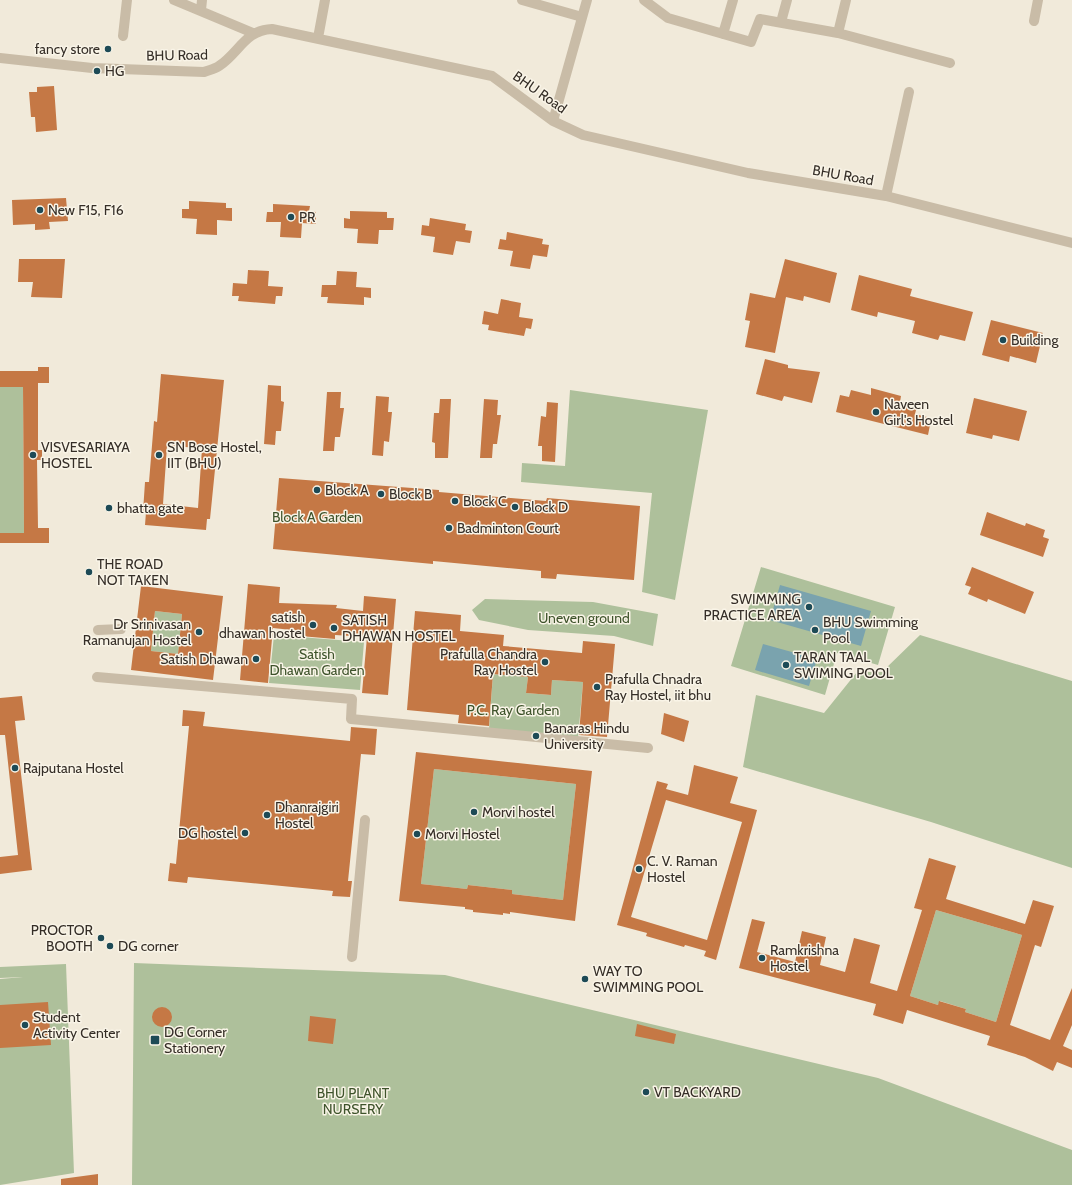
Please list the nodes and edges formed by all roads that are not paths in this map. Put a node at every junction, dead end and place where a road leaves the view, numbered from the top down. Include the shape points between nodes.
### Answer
1 (127, 0) edge
2 (174, 0) edge
3 (325, 0) edge
4 (522, 0) edge
5 (587, 0) edge
6 (644, 0) edge
7 (732, 0) edge
8 (788, 0) edge
9 (846, 0) edge
10 (1038, 0) edge
11 (202, 5) edge
12 (582, 17) junction
13 (1034, 21) dead end
14 (781, 22) junction
15 (838, 33) junction
16 (252, 34) junction
17 (723, 34) junction
18 (123, 36) dead end
19 (318, 38) junction
20 (0, 58) edge
21 (950, 62) dead end
22 (909, 92) dead end
23 (553, 121) junction
24 (886, 196) junction
25 (1072, 243) edge
26 (121, 629) dead end
27 (98, 630) dead end
28 (97, 677) dead end
29 (648, 748) dead end
30 (365, 820) dead end
31 (352, 957) dead end

1 - 18 street
2 - 11 street
3 - 19 street
4 - 12 street
5 - 12 street
6 - 17 street via 668,18
7 - 17 street
8 - 14 street
9 - 15 street
10 - 13 street
11 - 16 street
12 - 23 street
14 - 15 street
14 - 17 street via 760,19 751,42
15 - 21 street
16 - 19 street, BHU Road via 262,29 272,29
16 - 20 street, BHU Road via 218,68 204,72 92,68
19 - 23 street, BHU Road via 492,76
22 - 24 street
23 - 24 street, BHU Road via 583,135 748,173
24 - 25 street, BHU Road
26 - 27 street
28 - 29 street via 352,698 351,719
30 - 31 street

